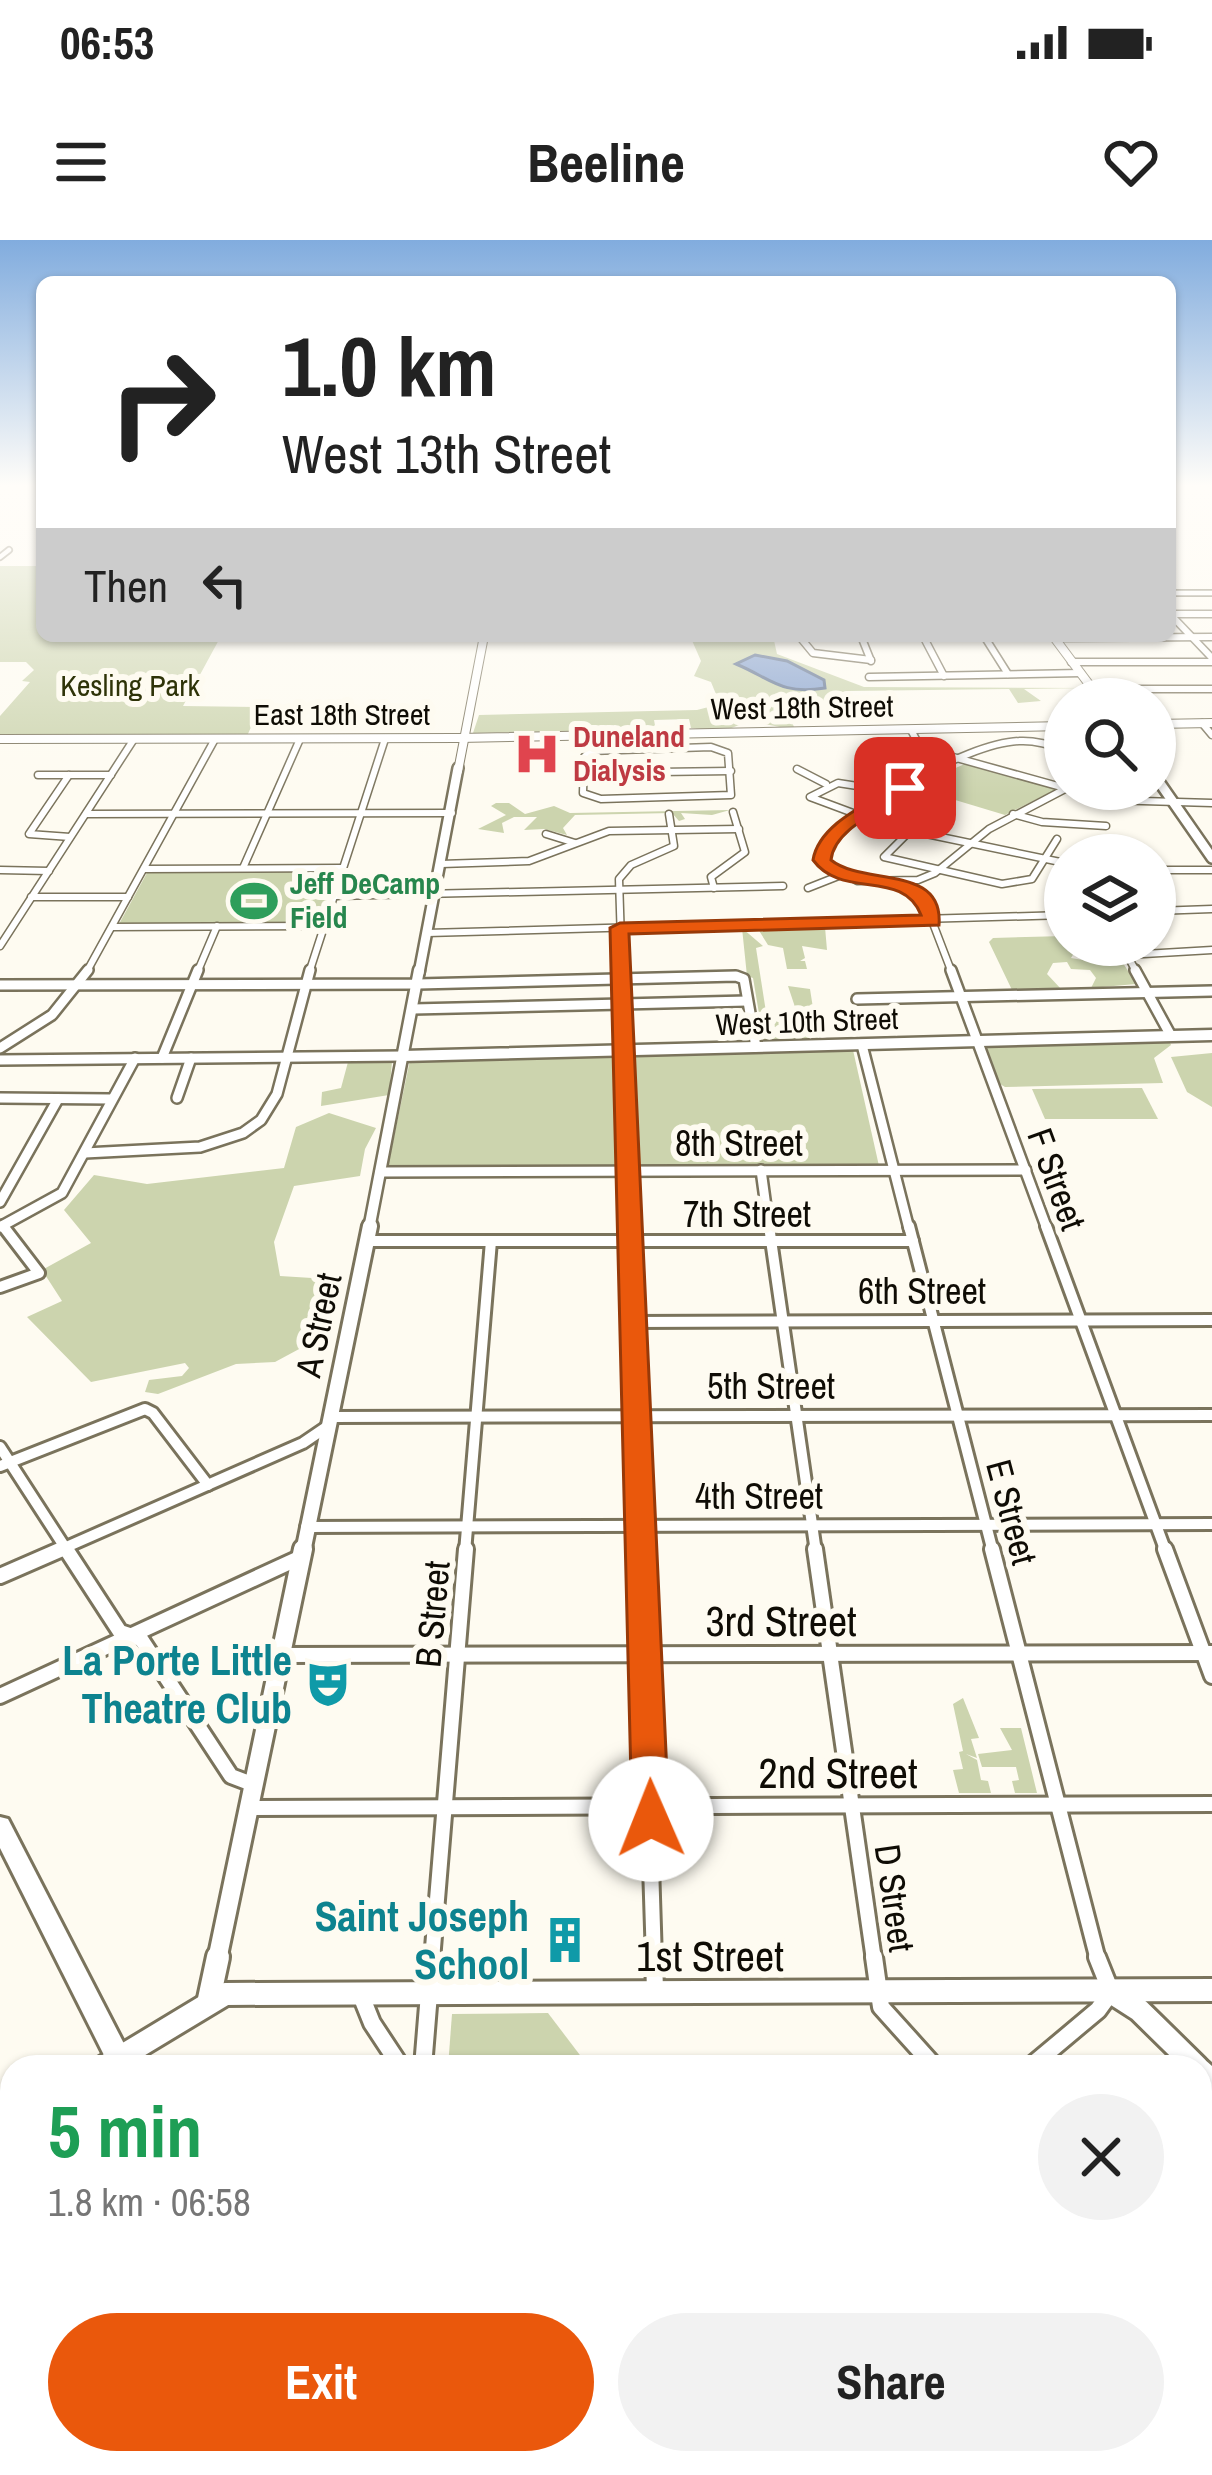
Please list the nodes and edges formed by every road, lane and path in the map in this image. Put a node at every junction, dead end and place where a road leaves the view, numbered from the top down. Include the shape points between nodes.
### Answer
1 (1176, 593) edge
2 (1212, 593) edge
3 (1176, 614) edge
4 (1212, 614) edge
5 (1176, 621) edge
6 (1176, 638) edge
7 (1192, 638) junction
8 (1212, 638) edge
9 (483, 642) edge
10 (804, 642) edge
11 (864, 642) edge
12 (925, 642) edge
13 (988, 642) edge
14 (1057, 642) edge
15 (871, 660) junction
16 (1212, 660) edge
17 (1071, 662) junction
18 (1082, 673) junction
19 (1008, 674) junction
20 (944, 676) junction
21 (1085, 678) edge
22 (1176, 689) edge
23 (1212, 689) edge
24 (1207, 723) edge
25 (1176, 724) edge
26 (1044, 727) edge
27 (911, 730) junction
28 (638, 735) junction
29 (1212, 735) edge
30 (467, 738) junction
31 (134, 739) junction
32 (214, 739) junction
33 (300, 739) junction
34 (385, 739) junction
35 (0, 740) edge
36 (1044, 746) edge
37 (639, 748) junction
38 (926, 748) junction
39 (892, 753) dead end
40 (965, 761) junction
41 (863, 768) dead end
42 (796, 770) dead end
43 (731, 771) junction
44 (584, 773) junction
45 (38, 776) dead end
46 (69, 776) junction
47 (111, 776) junction
48 (857, 783) junction
49 (1044, 783) edge
50 (827, 785) junction
51 (896, 792) junction
52 (1044, 799) edge
53 (1176, 803) edge
54 (1212, 803) edge
55 (1176, 806) edge
56 (733, 812) dead end
57 (267, 813) junction
58 (360, 813) junction
59 (452, 813) junction
60 (86, 814) junction
61 (175, 814) junction
62 (669, 814) dead end
63 (1013, 814) junction
64 (857, 817) junction
65 (1106, 826) dead end
66 (739, 829) junction
67 (674, 830) junction
68 (911, 830) junction
69 (546, 834) dead end
70 (70, 838) junction
71 (575, 843) junction
72 (968, 843) junction
73 (1212, 858) edge
74 (1044, 860) edge
75 (1044, 861) edge
76 (441, 864) junction
77 (243, 868) junction
78 (342, 868) junction
79 (0, 869) edge
80 (144, 869) junction
81 (1176, 869) edge
82 (1212, 869) edge
83 (49, 871) junction
84 (941, 871) junction
85 (841, 875) junction
86 (905, 883) junction
87 (783, 886) dead end
88 (714, 888) junction
89 (808, 888) dead end
90 (620, 890) junction
91 (435, 895) junction
92 (335, 896) junction
93 (31, 897) junction
94 (128, 897) junction
95 (1212, 909) edge
96 (1176, 910) edge
97 (1044, 916) edge
98 (933, 921) junction
99 (217, 926) junction
100 (324, 926) junction
101 (112, 927) junction
102 (620, 928) junction
103 (427, 933) junction
104 (0, 946) edge
105 (1212, 950) edge
106 (621, 979) junction
107 (306, 984) junction
108 (418, 984) junction
109 (80, 985) junction
110 (193, 985) junction
111 (0, 986) edge
112 (1212, 991) edge
113 (1146, 993) junction
114 (962, 997) junction
115 (856, 999) dead end
116 (747, 1001) junction
117 (622, 1003) junction
118 (413, 1009) junction
119 (1212, 1035) edge
120 (1171, 1036) junction
121 (977, 1041) junction
122 (862, 1045) junction
123 (756, 1047) junction
124 (0, 1048) edge
125 (625, 1051) junction
126 (403, 1056) junction
127 (285, 1057) junction
128 (135, 1058) junction
129 (162, 1058) junction
130 (191, 1058) junction
131 (0, 1060) edge
132 (0, 1098) edge
133 (58, 1099) junction
134 (111, 1099) junction
135 (177, 1099) dead end
136 (85, 1153) junction
137 (631, 1170) junction
138 (761, 1170) junction
139 (896, 1170) junction
140 (1026, 1170) junction
141 (380, 1172) junction
142 (0, 1202) edge
143 (2, 1227) edge
144 (491, 1240) junction
145 (913, 1240) junction
146 (366, 1241) junction
147 (772, 1241) junction
148 (634, 1242) junction
149 (0, 1287) edge
150 (1081, 1321) junction
151 (1212, 1321) edge
152 (632, 1322) junction
153 (783, 1322) junction
154 (932, 1322) junction
155 (956, 1415) junction
156 (1212, 1415) edge
157 (796, 1416) junction
158 (1117, 1416) junction
159 (479, 1417) junction
160 (639, 1417) junction
161 (329, 1421) junction
162 (0, 1447) edge
163 (5, 1464) edge
164 (208, 1485) junction
165 (1212, 1524) edge
166 (1157, 1525) junction
167 (641, 1526) junction
168 (812, 1526) junction
169 (985, 1526) junction
170 (306, 1527) junction
171 (470, 1527) junction
172 (64, 1548) junction
173 (299, 1558) junction
174 (0, 1576) edge
175 (131, 1635) junction
176 (1018, 1653) junction
177 (1208, 1653) edge
178 (830, 1654) junction
179 (279, 1655) junction
180 (458, 1655) junction
181 (646, 1655) junction
182 (1212, 1676) edge
183 (0, 1696) edge
184 (252, 1784) junction
185 (1056, 1804) junction
186 (1212, 1804) edge
187 (650, 1806) junction
188 (852, 1806) junction
189 (445, 1807) junction
190 (248, 1808) junction
191 (0, 1826) edge
192 (1212, 1990) edge
193 (655, 1992) junction
194 (1111, 1992) junction
195 (360, 1993) junction
196 (432, 1993) junction
197 (878, 1993) junction
198 (208, 1999) junction
199 (111, 2055) edge
200 (128, 2055) edge
201 (393, 2055) edge
202 (424, 2055) edge
203 (923, 2055) edge
204 (1044, 2055) edge
205 (1186, 2055) edge

1 - 2 street
3 - 4 street
5 - 7 street
6 - 7 street
7 - 8 street
7 - 16 street
9 - 30 street, A Street
10 - 15 street via 813,653
11 - 15 street
12 - 20 street
13 - 19 street
14 - 17 street
15 - 20 street via 871,676
16 - 17 street
17 - 18 street
18 - 19 street
18 - 21 street
19 - 20 street
22 - 23 street
24 - 25 street
24 - 29 street
26 - 27 street, West 18th Street
27 - 28 street, West 18th Street
27 - 38 street
28 - 30 street, West 18th Street
28 - 37 street
30 - 34 street, East 18th Street
30 - 59 street, A Street
31 - 32 street, East 18th Street
31 - 35 street, East 18th Street
31 - 47 street
32 - 33 street, East 18th Street
32 - 61 street
33 - 34 street, East 18th Street
33 - 57 street
34 - 58 street
36 - 40 street via 1016,741
37 - 43 street via 718,748 728,753
37 - 44 street via 590,751
38 - 39 street
38 - 40 street
40 - 49 street
40 - 51 street
41 - 48 street
42 - 50 street
43 - 44 street
43 - 44 street via 728,796 601,800 583,793
45 - 46 street
46 - 47 street
46 - 70 street via 29,834
47 - 60 street
48 - 50 street
48 - 51 street
50 - 64 street via 811,800
51 - 64 street
52 - 63 street
53 - 54 street
55 - 73 street
56 - 66 street
57 - 58 street
57 - 61 street
57 - 77 street
58 - 59 street
58 - 78 street
59 - 76 street, A Street
60 - 61 street
60 - 70 street
61 - 80 street
62 - 67 street
63 - 65 street
63 - 72 street
64 - 68 street
64 - 85 street via 821,853
66 - 67 street
66 - 88 street via 745,851 711,877
67 - 71 street via 609,831
67 - 90 street via 670,850 623,870
68 - 72 street
68 - 84 street via 884,857
69 - 71 street
70 - 83 street
71 - 76 street via 529,861
72 - 74 street
72 - 84 street
75 - 84 street via 1019,884
76 - 91 street, A Street
77 - 78 street
77 - 80 street
78 - 92 street
79 - 83 street
80 - 94 street
81 - 82 street
83 - 93 street
84 - 86 street
85 - 86 street
85 - 89 street
86 - 98 street, F Street
87 - 88 street
88 - 90 street
90 - 91 street
90 - 102 street
91 - 92 street
91 - 103 street, A Street
92 - 100 street
93 - 94 street
93 - 104 street
94 - 101 street
95 - 96 street
97 - 98 street
98 - 102 street
98 - 114 street, F Street
99 - 100 street
99 - 101 street
99 - 110 street
100 - 107 street
101 - 109 street
102 - 103 street
102 - 106 street
103 - 108 street, A Street
105 - 113 street via 1128,954
106 - 108 street
106 - 116 street via 736,976 744,979
106 - 117 street
107 - 108 street
107 - 110 street
107 - 127 street
108 - 118 street, A Street
109 - 110 street
109 - 111 street
109 - 124 street via 52,1016
110 - 129 street
112 - 113 street
113 - 114 street
113 - 120 street
114 - 115 street
114 - 121 street, F Street
116 - 117 street
116 - 123 street
117 - 118 street
117 - 125 street
118 - 126 street, A Street
119 - 120 street, West 10th Street
120 - 121 street, West 10th Street
121 - 122 street, West 10th Street
121 - 140 street, F Street
122 - 123 street, West 10th Street
122 - 139 street, E Street
123 - 125 street, West 10th Street
125 - 126 street, West 10th Street
125 - 137 street
126 - 127 street
126 - 141 street, A Street
127 - 130 street
127 - 136 street via 277,1096 261,1120 224,1142
128 - 129 street
128 - 131 street
128 - 134 street
129 - 130 street
130 - 135 street
132 - 133 street
133 - 134 street
133 - 142 street
134 - 136 street
136 - 143 street via 62,1193
137 - 138 street, 8th Street
137 - 141 street, 8th Street
137 - 148 street
138 - 139 street, 8th Street
138 - 147 street, D Street
139 - 140 street, 8th Street
139 - 145 street, E Street
140 - 150 street, F Street
141 - 146 street, A Street
143 - 149 street via 39,1273
144 - 146 street, 7th Street
144 - 148 street, 7th Street
144 - 159 street, B Street
145 - 147 street, 7th Street
145 - 154 street, E Street
146 - 161 street, A Street
147 - 148 street, 7th Street
147 - 153 street, D Street
148 - 152 street
150 - 151 street, 6th Street
150 - 154 street, 6th Street
150 - 158 street, F Street
152 - 153 street, 6th Street
152 - 160 street
153 - 154 street, 6th Street
153 - 157 street, D Street
154 - 155 street, E Street
155 - 157 street, 5th Street
155 - 158 street, 5th Street
155 - 169 street, E Street
156 - 158 street, 5th Street
157 - 160 street, 5th Street
157 - 168 street, D Street
158 - 166 street, F Street
159 - 160 street, 5th Street
159 - 161 street, 5th Street
159 - 171 street, B Street
160 - 167 street
161 - 164 street via 303,1443
161 - 170 street, A Street
162 - 163 street
163 - 164 street via 145,1408
163 - 172 street
164 - 172 street
165 - 166 street, 4th Street
166 - 169 street, 4th Street
166 - 177 street, F Street
167 - 168 street, 4th Street
167 - 171 street, 4th Street
167 - 181 street
168 - 169 street, 4th Street
168 - 178 street, D Street
169 - 176 street, E Street
170 - 171 street, 4th Street
170 - 173 street, A Street
171 - 180 street, B Street
172 - 174 street
172 - 175 street via 120,1632
173 - 175 street
173 - 179 street, A Street
175 - 183 street
175 - 184 street via 232,1776
176 - 177 street, 3rd Street
176 - 178 street, 3rd Street
176 - 185 street, E Street
177 - 182 street, F Street
178 - 181 street, 3rd Street
178 - 188 street, D Street
179 - 180 street, 3rd Street
179 - 184 street, A Street
180 - 181 street, 3rd Street
180 - 189 street, B Street
181 - 187 street
184 - 190 street, A Street
185 - 186 street, 2nd Street
185 - 188 street, 2nd Street
185 - 194 street, E Street
187 - 188 street, 2nd Street
187 - 189 street, 2nd Street
187 - 193 street
188 - 197 street, D Street
189 - 190 street, 2nd Street
189 - 196 street, B Street
190 - 198 street, A Street
191 - 199 main road
192 - 194 street, 1st Street
193 - 196 street, 1st Street
193 - 197 street, 1st Street
194 - 197 street, 1st Street
194 - 204 street
194 - 205 street
195 - 196 street, 1st Street
195 - 198 street, 1st Street
195 - 201 street
196 - 202 street, B Street
197 - 203 street via 880,2007
198 - 200 street

